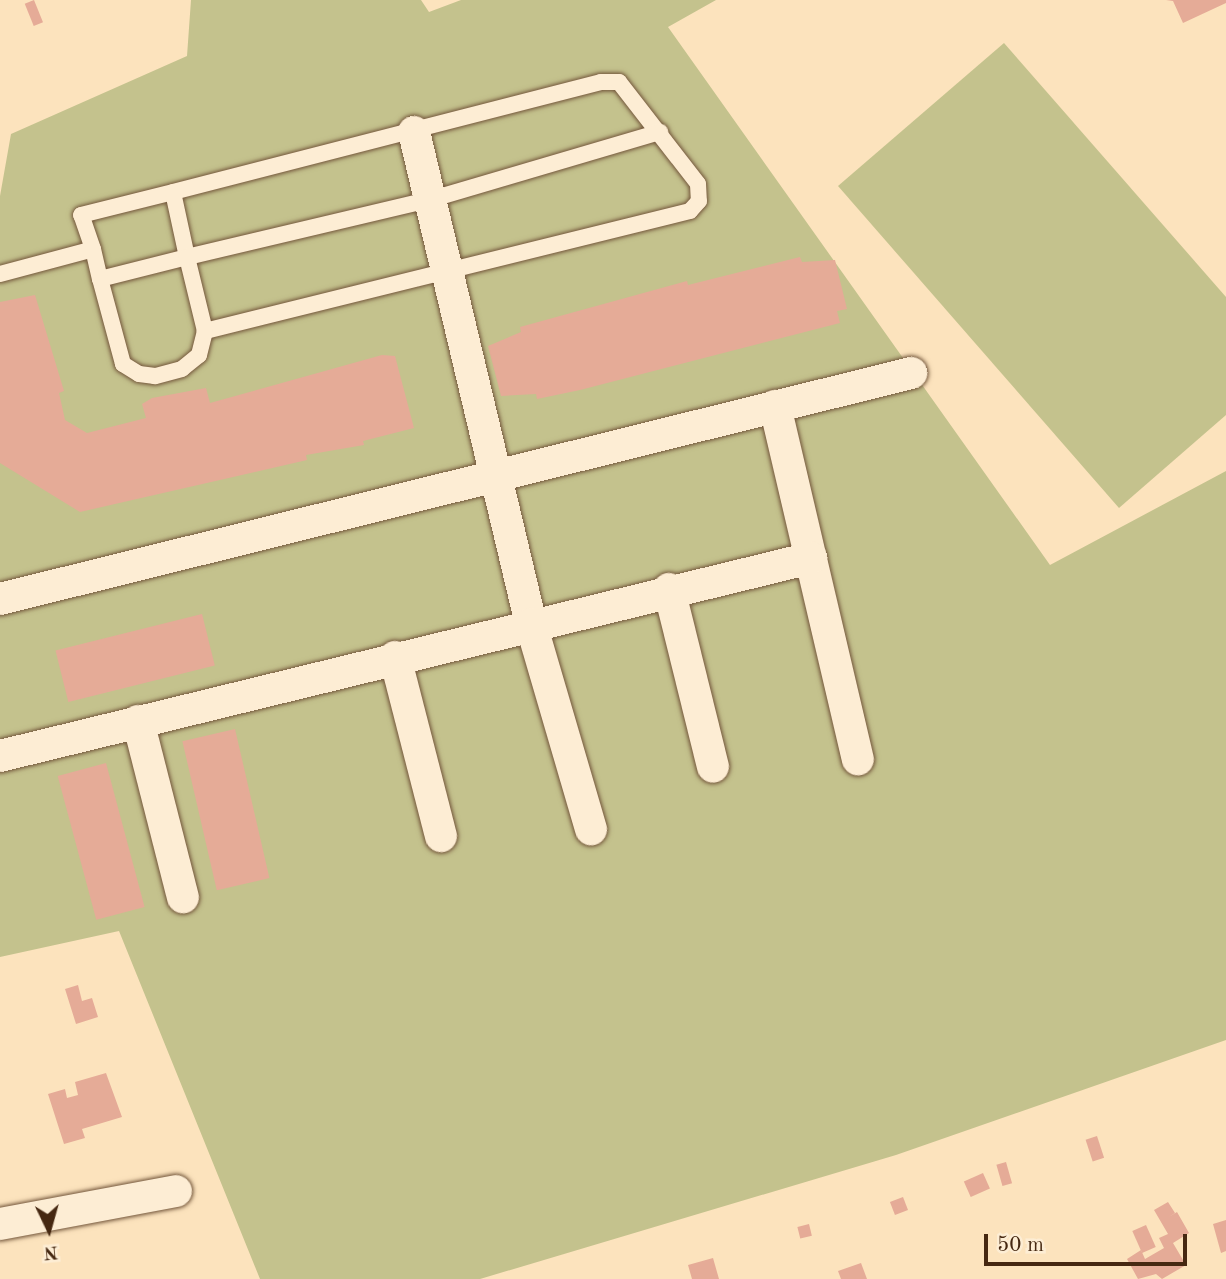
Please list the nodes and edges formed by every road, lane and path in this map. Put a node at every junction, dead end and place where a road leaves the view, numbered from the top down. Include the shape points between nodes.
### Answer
1 (414, 132) junction
2 (660, 132) junction
3 (173, 192) junction
4 (429, 200) junction
5 (93, 249) junction
6 (187, 257) junction
7 (446, 272) junction
8 (0, 274) edge
9 (100, 279) junction
10 (205, 331) junction
11 (911, 373) dead end
12 (775, 406) junction
13 (495, 474) junction
14 (811, 558) junction
15 (669, 589) junction
16 (0, 599) edge
17 (531, 624) junction
18 (395, 657) junction
19 (138, 721) junction
20 (0, 756) edge
21 (858, 759) dead end
22 (713, 767) dead end
23 (591, 829) dead end
24 (441, 836) dead end
25 (183, 897) dead end
26 (176, 1191) dead end
27 (0, 1224) edge

1 - 2 lane via 601,82 619,82
1 - 3 lane
1 - 4 street
2 - 4 lane
2 - 7 lane via 698,184 699,201 690,211
3 - 5 lane via 81,215
3 - 6 lane
4 - 6 lane
4 - 7 street
5 - 8 lane
5 - 9 lane
6 - 9 lane
6 - 10 lane
7 - 10 lane
7 - 13 street
9 - 10 lane via 123,363 139,374 182,369 199,355
11 - 12 street
12 - 13 street
12 - 14 street
13 - 16 street
13 - 17 street
14 - 15 street
14 - 21 street
15 - 17 street
15 - 22 street
17 - 18 street
17 - 23 street
18 - 19 street
18 - 24 street
19 - 20 street
19 - 25 street
26 - 27 street

